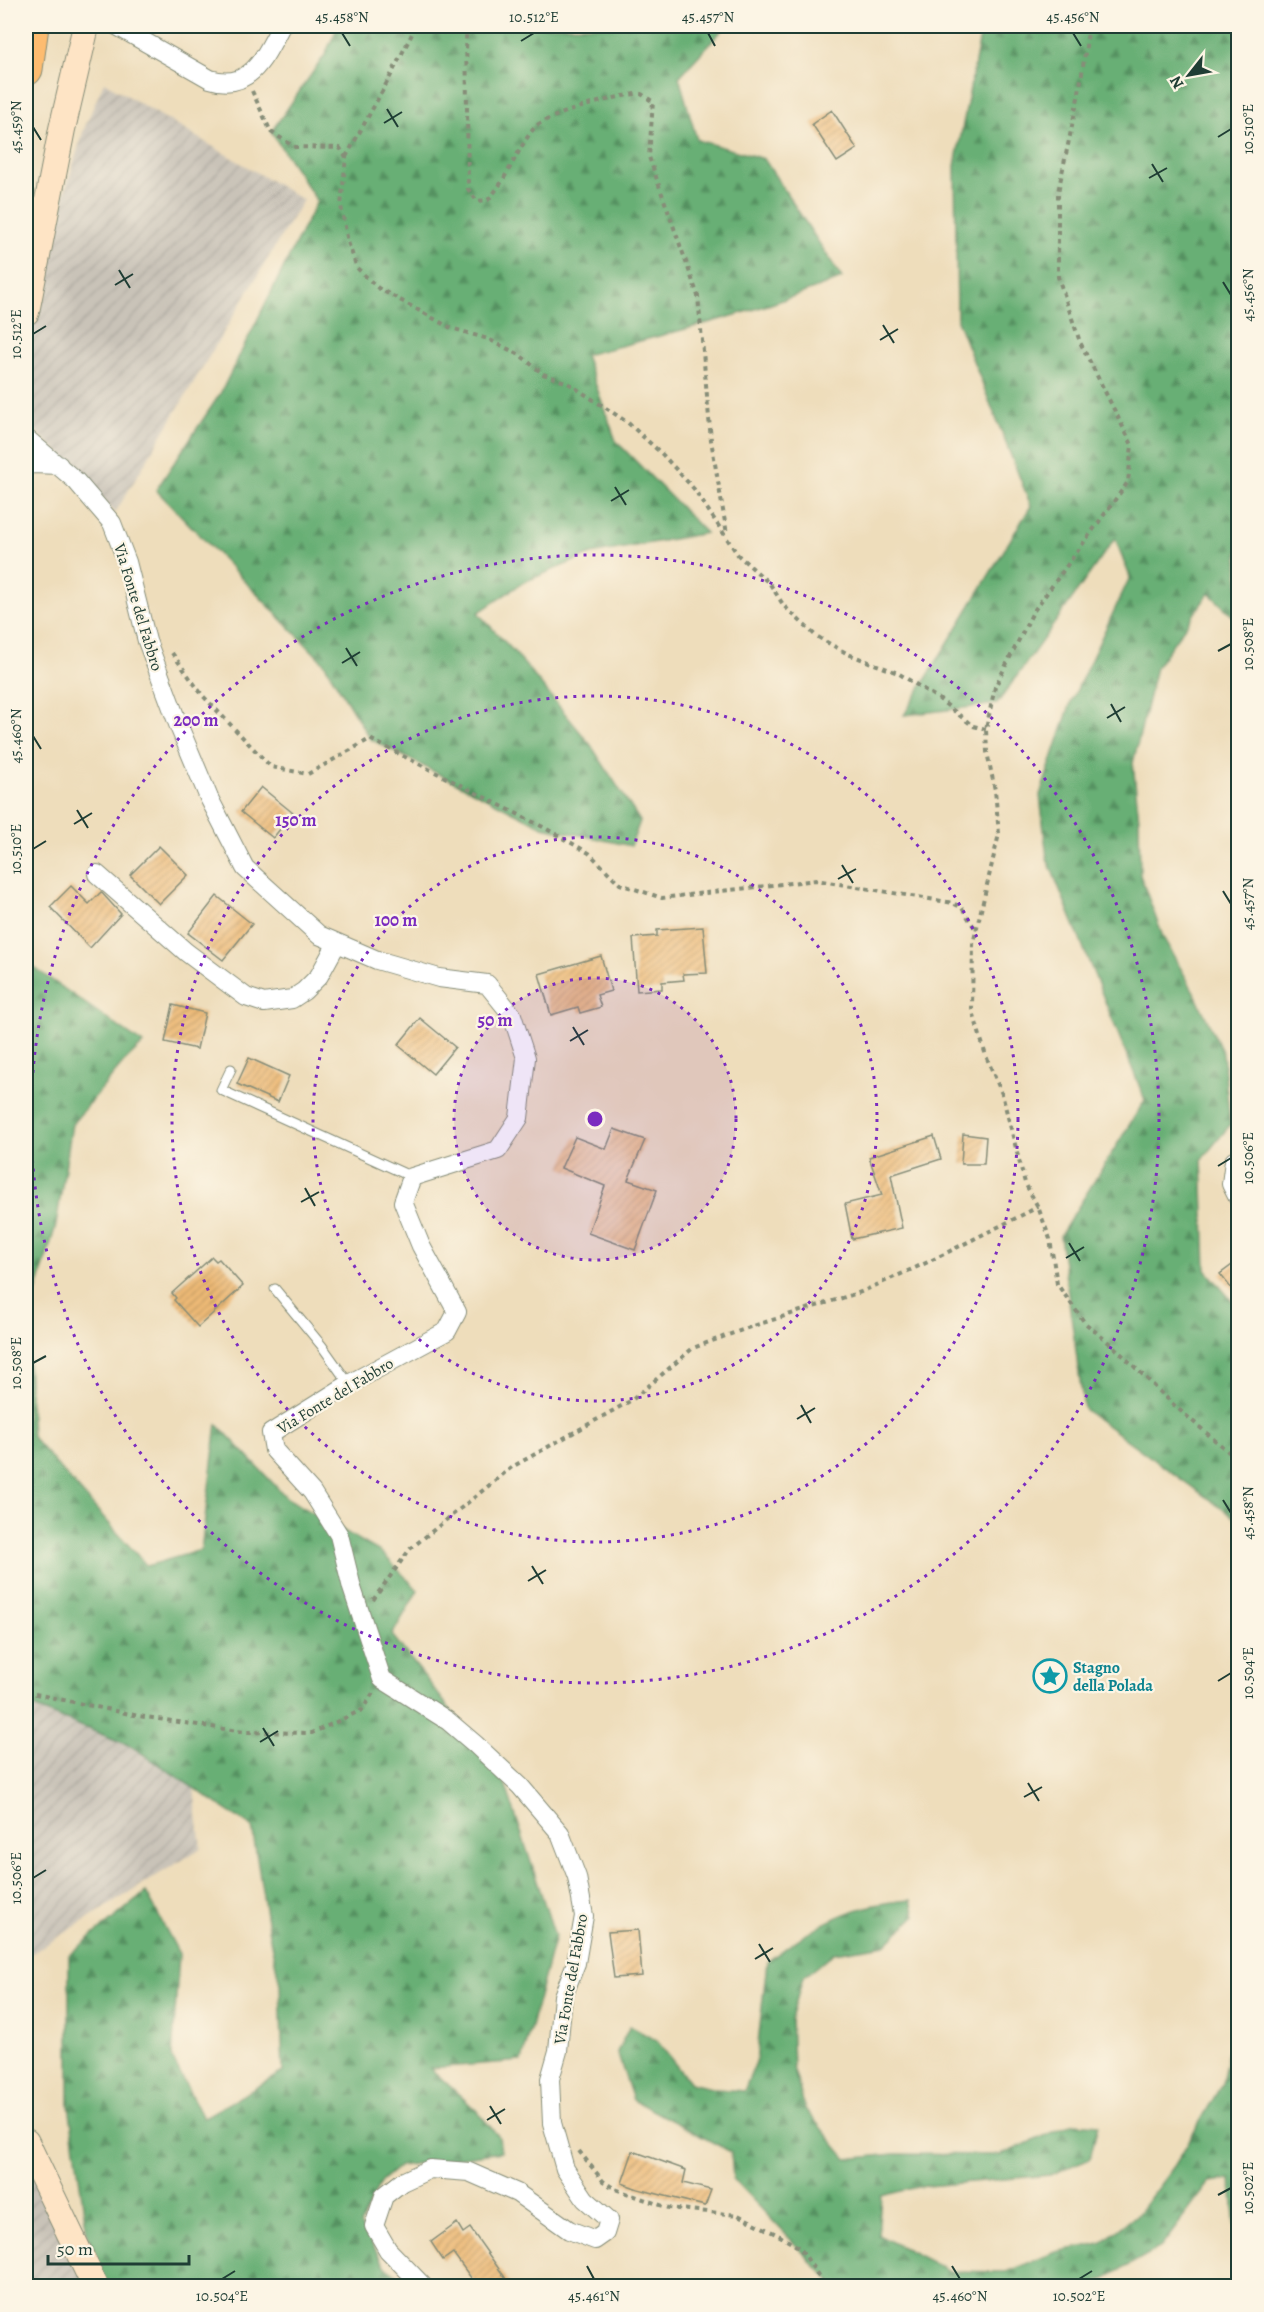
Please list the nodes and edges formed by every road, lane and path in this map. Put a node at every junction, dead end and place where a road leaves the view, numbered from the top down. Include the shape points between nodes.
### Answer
1 (32, 26) edge
2 (86, 26) edge
3 (117, 26) edge
4 (281, 26) edge
5 (416, 26) edge
6 (466, 26) edge
7 (1089, 26) edge
8 (26, 69) edge
9 (246, 76) junction
10 (346, 157) junction
11 (26, 312) edge
12 (26, 438) edge
13 (59, 465) junction
14 (26, 466) edge
15 (728, 537) junction
16 (170, 649) dead end
17 (986, 729) junction
18 (97, 874) dead end
19 (977, 930) junction
20 (337, 943) junction
21 (231, 1069) dead end
22 (1233, 1161) dead end
23 (412, 1177) junction
24 (1239, 1198) edge
25 (1038, 1207) junction
26 (275, 1289) dead end
27 (349, 1384) junction
28 (1239, 1460) edge
29 (362, 1616) junction
30 (382, 1680) junction
31 (26, 1692) edge
32 (576, 2141) dead end
33 (26, 2142) edge
34 (95, 2286) edge
35 (423, 2286) edge
36 (825, 2286) edge

1 - 8 highway
2 - 11 street
3 - 9 street via 210,79 223,83
4 - 9 street via 267,53
5 - 10 path
6 - 15 path via 468,189 477,201 488,200 498,190 537,124 564,111 640,94 653,101 649,157 698,296 711,440
7 - 17 path via 1058,192 1058,277 1080,342 1132,445 1128,482 1033,612 995,687
9 - 10 path via 271,132 295,147 340,148
10 - 15 path via 341,206 357,268 378,288 451,328 488,339 520,355 543,374 568,383 627,422 694,489
12 - 13 street, Via Fonte del Fabbro
13 - 14 street
13 - 20 street, Via Fonte del Fabbro via 112,523 127,562 147,641 209,798 245,868 319,935
15 - 17 path via 738,555 816,636 848,654 898,673 973,726
16 - 19 path via 203,696 271,767 308,774 369,739 553,832 589,853 620,884 662,898 816,880 953,903 962,908
17 - 19 path via 999,834
18 - 20 street via 186,952 246,997 264,1003 292,999 304,991 319,976
19 - 25 path via 973,944 972,1009 1002,1094 1025,1183
20 - 23 street, Via Fonte del Fabbro via 377,960 439,978 488,984 512,1015 526,1058 519,1118 498,1150
21 - 23 lane via 221,1090
22 - 24 street via 1231,1184
23 - 27 street, Via Fonte del Fabbro via 403,1202 421,1246 457,1312 447,1331
25 - 28 path via 1050,1239 1057,1284 1085,1323
25 - 29 path via 861,1292 693,1348 632,1400 512,1467 410,1550
26 - 27 lane
27 - 29 street, Via Fonte del Fabbro via 271,1433 273,1450 312,1492 339,1535
29 - 30 street, Via Fonte del Fabbro
30 - 31 path via 362,1710 312,1733 244,1732 139,1716
30 - 35 street, Via Fonte del Fabbro via 468,1738 520,1786 560,1833 577,1877 584,1916 576,1963 564,1996 558,2051 550,2079 552,2123 565,2169 585,2199 609,2220 605,2233 595,2240 569,2230 517,2193 469,2172 430,2169 384,2196 374,2226 388,2250
32 - 36 path via 579,2151 603,2181 615,2189 669,2208 738,2215 800,2248
33 - 34 street

